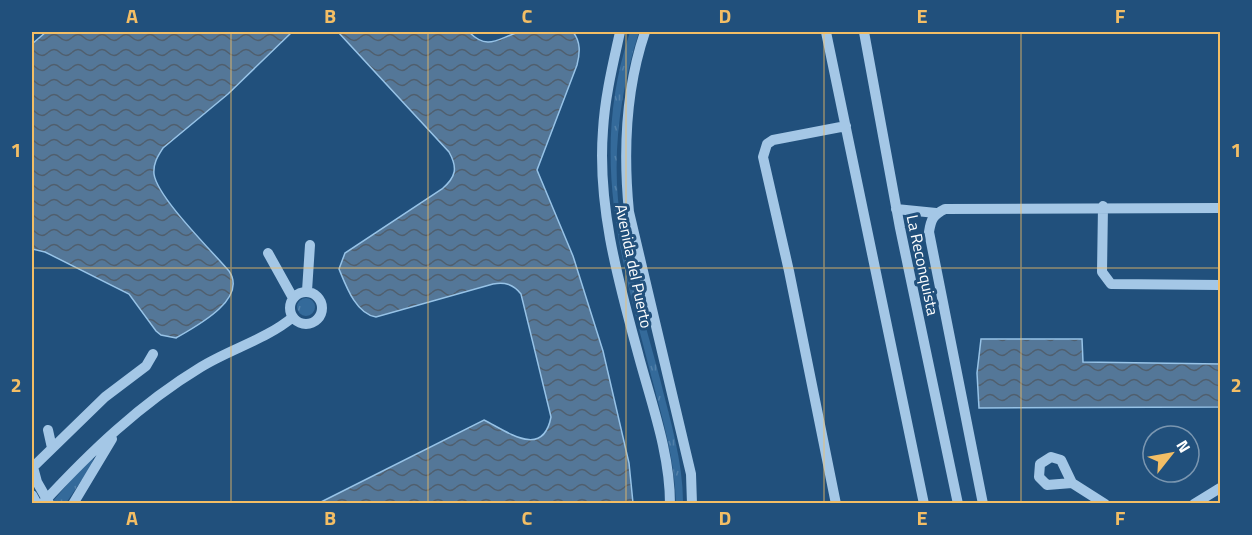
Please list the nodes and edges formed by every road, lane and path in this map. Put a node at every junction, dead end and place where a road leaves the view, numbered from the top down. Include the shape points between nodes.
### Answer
1 (621, 32) edge
2 (645, 32) edge
3 (826, 32) edge
4 (864, 32) edge
5 (846, 126) junction
6 (1103, 206) junction
7 (1221, 208) edge
8 (896, 209) junction
9 (936, 213) junction
10 (310, 245) dead end
11 (268, 253) dead end
12 (1221, 285) edge
13 (307, 291) junction
14 (293, 297) junction
15 (293, 317) junction
16 (153, 354) dead end
17 (123, 424) junction
18 (48, 430) dead end
19 (52, 448) junction
20 (32, 467) edge
21 (1072, 483) dead end
22 (1221, 488) edge
23 (32, 495) edge
24 (44, 502) edge
25 (73, 504) edge
26 (670, 504) edge
27 (692, 504) edge
28 (836, 504) edge
29 (924, 504) edge
30 (958, 504) edge
31 (983, 504) edge
32 (1106, 504) edge
33 (1194, 504) edge

1 - 26 street, Avenida del Puerto via 606,97 604,204 620,288 661,441
2 - 27 street, Avenida del Puerto via 628,104 627,194 635,245 690,474
3 - 5 street
4 - 8 street, La Reconquista
5 - 28 street via 773,140 767,144 763,157
5 - 29 street
6 - 7 street
6 - 9 street via 945,209
6 - 12 street via 1102,272 1111,284
8 - 9 street
8 - 30 street, La Reconquista
9 - 31 street via 929,232
10 - 13 street
11 - 14 street
13 - 14 street
13 - 15 street via 320,299 321,315 308,324
14 - 15 street
15 - 17 street via 202,366
16 - 19 street via 146,366 105,397
17 - 24 street
17 - 25 street
18 - 19 street
19 - 20 street
20 - 24 street
21 - 32 street
22 - 33 street
23 - 24 street

